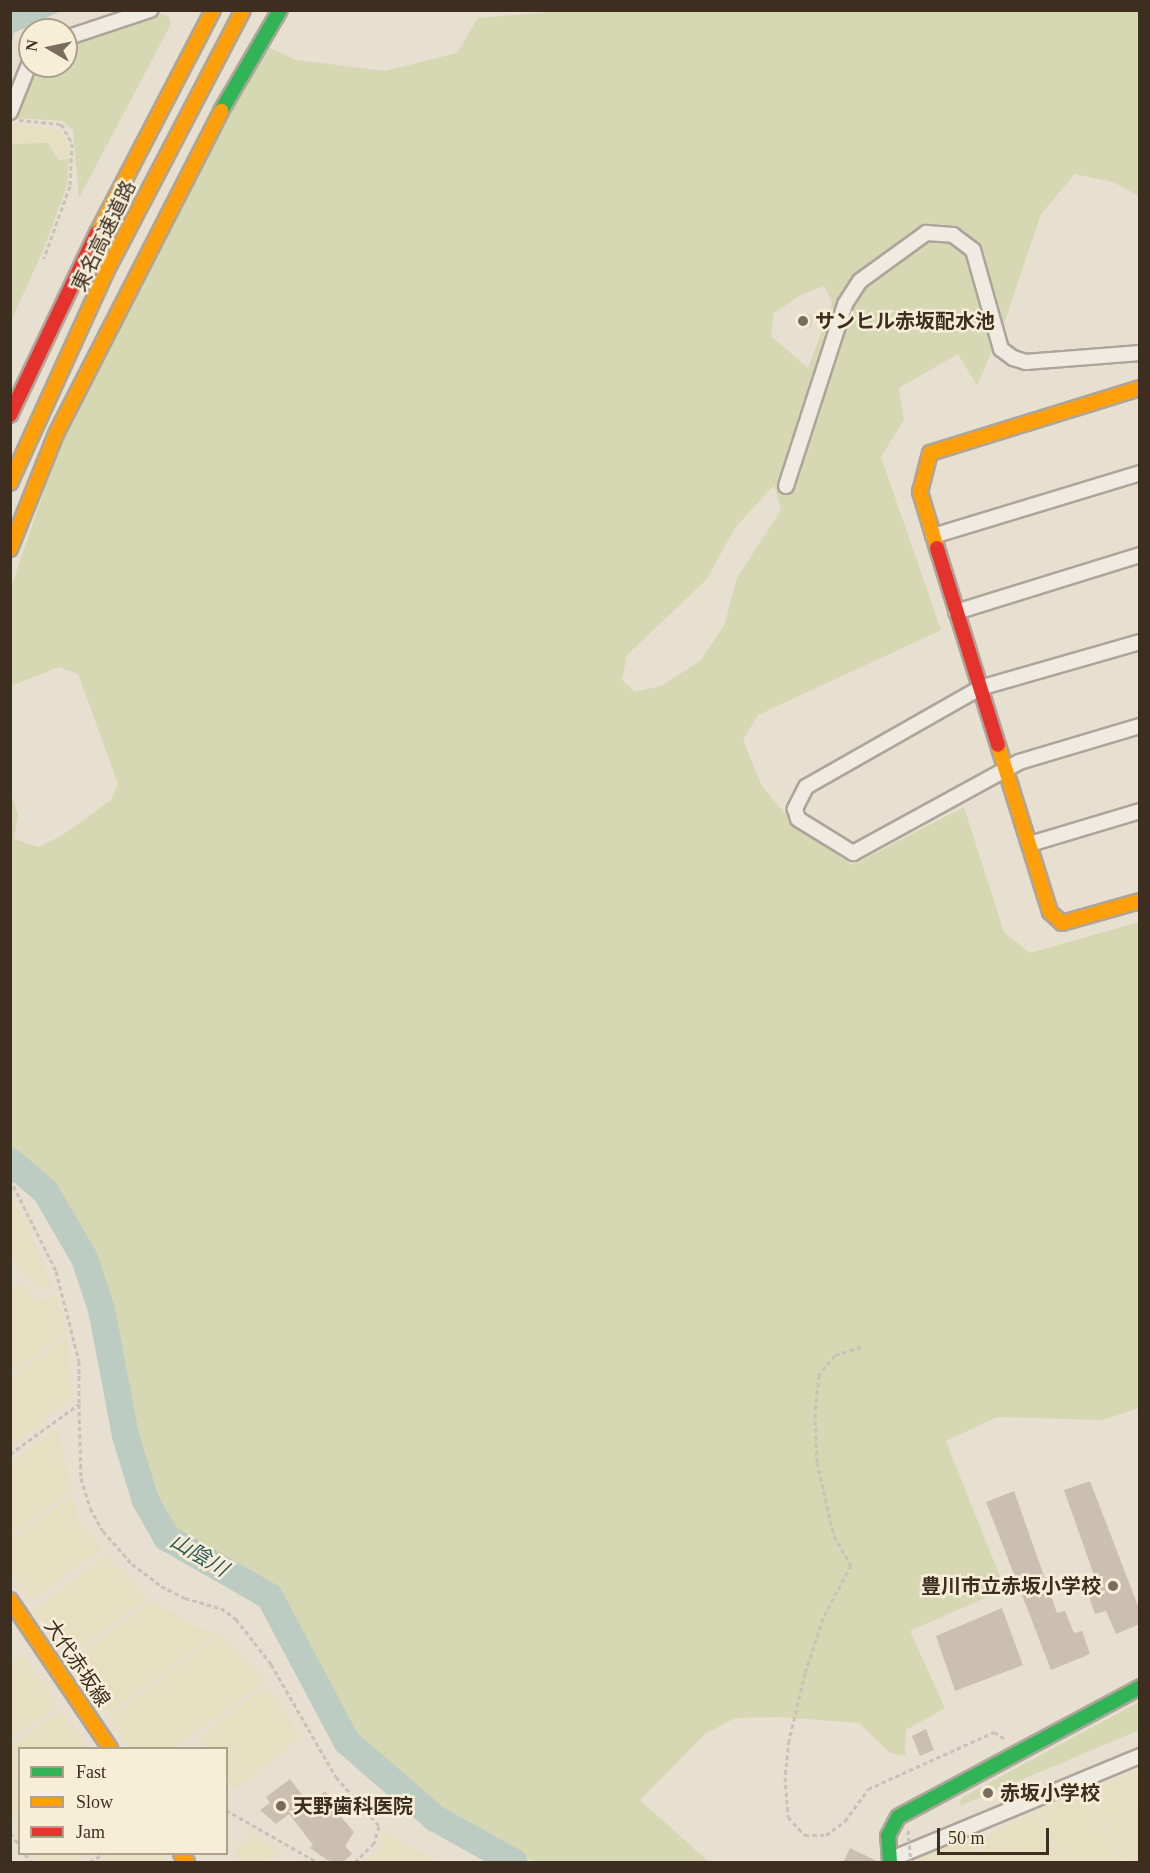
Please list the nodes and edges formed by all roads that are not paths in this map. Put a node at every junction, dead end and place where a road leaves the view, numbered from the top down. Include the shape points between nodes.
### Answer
1 (150, 10) edge
2 (213, 10) edge
3 (243, 10) edge
4 (280, 10) edge
5 (78, 34) edge
6 (24, 78) edge
7 (10, 112) edge
8 (1140, 353) edge
9 (1140, 388) edge
10 (10, 415) edge
11 (1140, 473) edge
12 (10, 483) edge
13 (786, 486) dead end
14 (933, 536) junction
15 (10, 549) edge
16 (1140, 555) edge
17 (956, 612) junction
18 (1140, 642) edge
19 (980, 688) junction
20 (1140, 726) edge
21 (1007, 770) junction
22 (1140, 811) edge
23 (1030, 844) junction
24 (1140, 901) edge
25 (10, 1600) edge
26 (1140, 1687) edge
27 (109, 1747) edge
28 (1140, 1756) edge
29 (892, 1863) edge

1 - 5 street
2 - 10 main road, 東名高速道路 via 82,262
3 - 12 main road, 東名高速道路 via 106,272
4 - 15 main road via 203,142 61,424
6 - 7 street
8 - 13 street via 1026,362 1013,358 1001,349 973,250 953,235 926,233 860,281 845,304
9 - 14 main road via 930,453 920,492
11 - 14 street
14 - 17 main road
16 - 17 street
17 - 19 main road
18 - 19 street
19 - 21 main road
19 - 21 street via 806,787 795,802 798,819 853,853
20 - 21 street via 1019,762
21 - 23 main road
22 - 23 street
23 - 24 main road via 1050,912 1062,923
25 - 27 main road, 大代赤坂線
26 - 29 main road via 898,1817 888,1836
28 - 29 street via 901,1855

